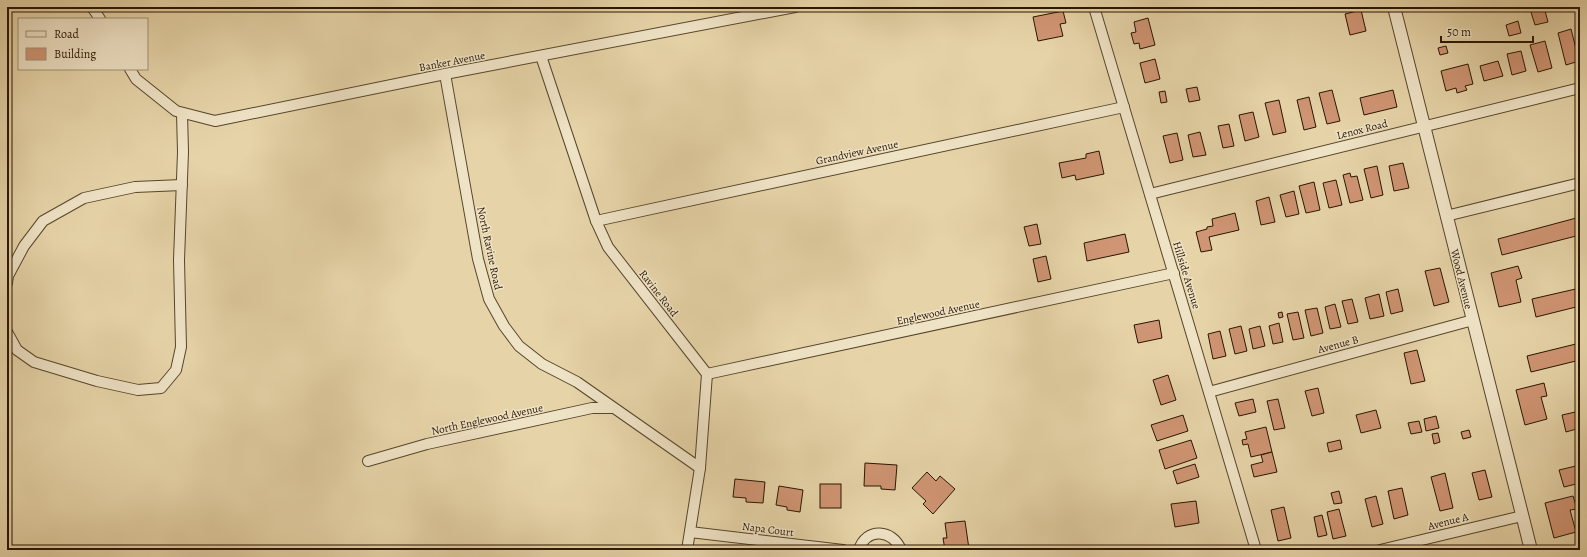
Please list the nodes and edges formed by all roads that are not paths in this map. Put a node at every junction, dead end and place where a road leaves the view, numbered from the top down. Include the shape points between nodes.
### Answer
1 (92, 7) edge
2 (795, 7) edge
3 (1094, 7) edge
4 (1394, 7) edge
5 (99, 18) edge
6 (541, 56) junction
7 (131, 70) edge
8 (445, 74) junction
9 (1580, 88) edge
10 (1124, 106) junction
11 (182, 112) junction
12 (1424, 126) junction
13 (1580, 183) edge
14 (182, 185) junction
15 (1150, 194) junction
16 (1446, 216) junction
17 (596, 221) junction
18 (1174, 273) junction
19 (7, 283) edge
20 (1473, 320) junction
21 (7, 332) edge
22 (707, 374) junction
23 (1209, 392) junction
24 (612, 408) junction
25 (368, 461) dead end
26 (700, 468) junction
27 (1522, 516) junction
28 (690, 532) junction
29 (687, 550) edge
30 (843, 550) edge
31 (859, 550) edge
32 (901, 550) edge
33 (1256, 550) edge
34 (1380, 550) edge
35 (1531, 550) edge

1 - 5 street
2 - 6 street, Banker Avenue
3 - 10 street, Hillside Avenue
4 - 12 street, Wood Avenue
6 - 8 street, Banker Avenue
6 - 17 street, Ravine Road
7 - 11 street, Banker Avenue via 136,79 176,111
8 - 11 street, Banker Avenue via 215,121
8 - 24 street, North Ravine Road via 478,260 489,299 519,346 542,364 577,382
9 - 12 street, Lenox Road
10 - 15 street, Hillside Avenue
10 - 17 street, Grandview Avenue
11 - 14 street
12 - 15 street, Lenox Road
12 - 16 street, Wood Avenue
13 - 16 street
14 - 19 street via 135,187 84,198 43,221 24,246 8,276
14 - 21 street via 179,260 181,347 176,370 161,388 138,390 34,362 17,350
15 - 18 street, Hillside Avenue
16 - 20 street, Wood Avenue
17 - 22 street, Ravine Road via 608,247
18 - 22 street, Englewood Avenue
18 - 23 street, Hillside Avenue
20 - 23 street, Avenue B
20 - 27 street, Wood Avenue
22 - 26 street
23 - 33 street, Hillside Avenue
24 - 25 street, North Englewood Avenue via 592,408 427,444
24 - 26 street, North Ravine Road
26 - 28 street
27 - 34 street, Avenue A
27 - 35 street, Wood Avenue
28 - 29 street
28 - 30 street, Napa Court
31 - 32 street via 866,539 879,533 893,537

